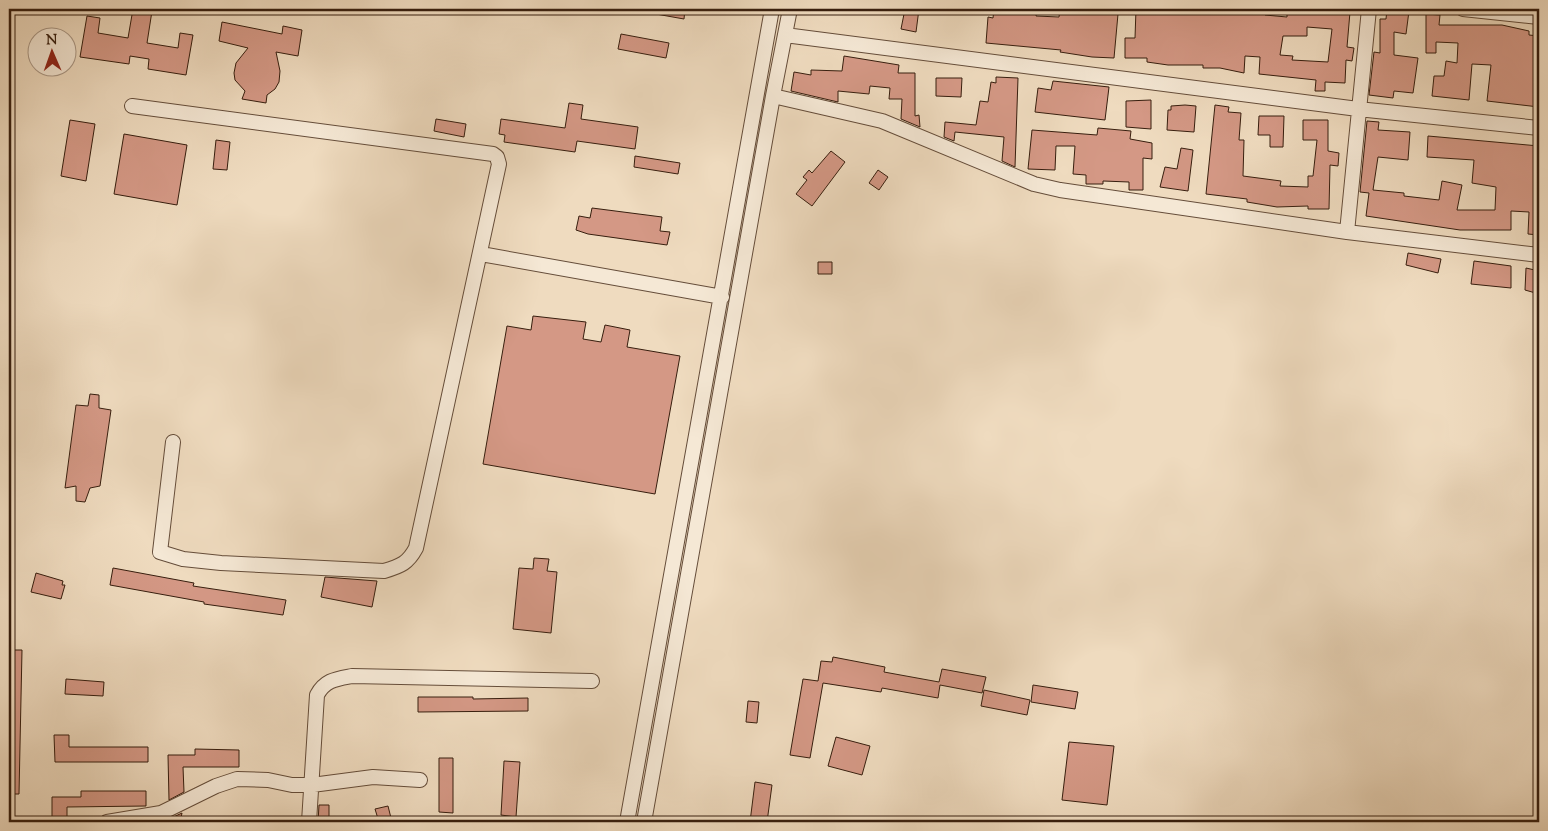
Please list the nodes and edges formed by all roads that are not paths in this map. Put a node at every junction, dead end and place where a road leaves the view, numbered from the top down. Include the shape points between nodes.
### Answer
1 (772, 9) edge
2 (790, 9) edge
3 (1369, 9) edge
4 (1463, 9) edge
5 (1539, 18) edge
6 (785, 35) junction
7 (773, 96) junction
8 (132, 106) dead end
9 (1358, 109) junction
10 (1539, 128) edge
11 (1347, 232) junction
12 (481, 254) junction
13 (1539, 256) edge
14 (722, 297) junction
15 (173, 442) dead end
16 (592, 681) dead end
17 (420, 780) dead end
18 (312, 785) junction
19 (160, 818) edge
20 (107, 822) edge
21 (309, 822) edge
22 (626, 822) edge
23 (644, 822) edge

1 - 14 street
2 - 6 street
3 - 9 street
4 - 5 street
6 - 7 street
6 - 9 street
7 - 11 street via 882,121 1034,184
7 - 23 street
8 - 12 street via 493,154 499,164
9 - 10 street
9 - 11 street
11 - 13 street
12 - 14 street
12 - 15 street via 416,548 402,566 384,571 220,563 160,552
14 - 22 street
16 - 18 street via 352,676 331,680 317,695
17 - 18 street via 373,777
18 - 19 street via 236,779 216,786
18 - 21 street
19 - 20 street

